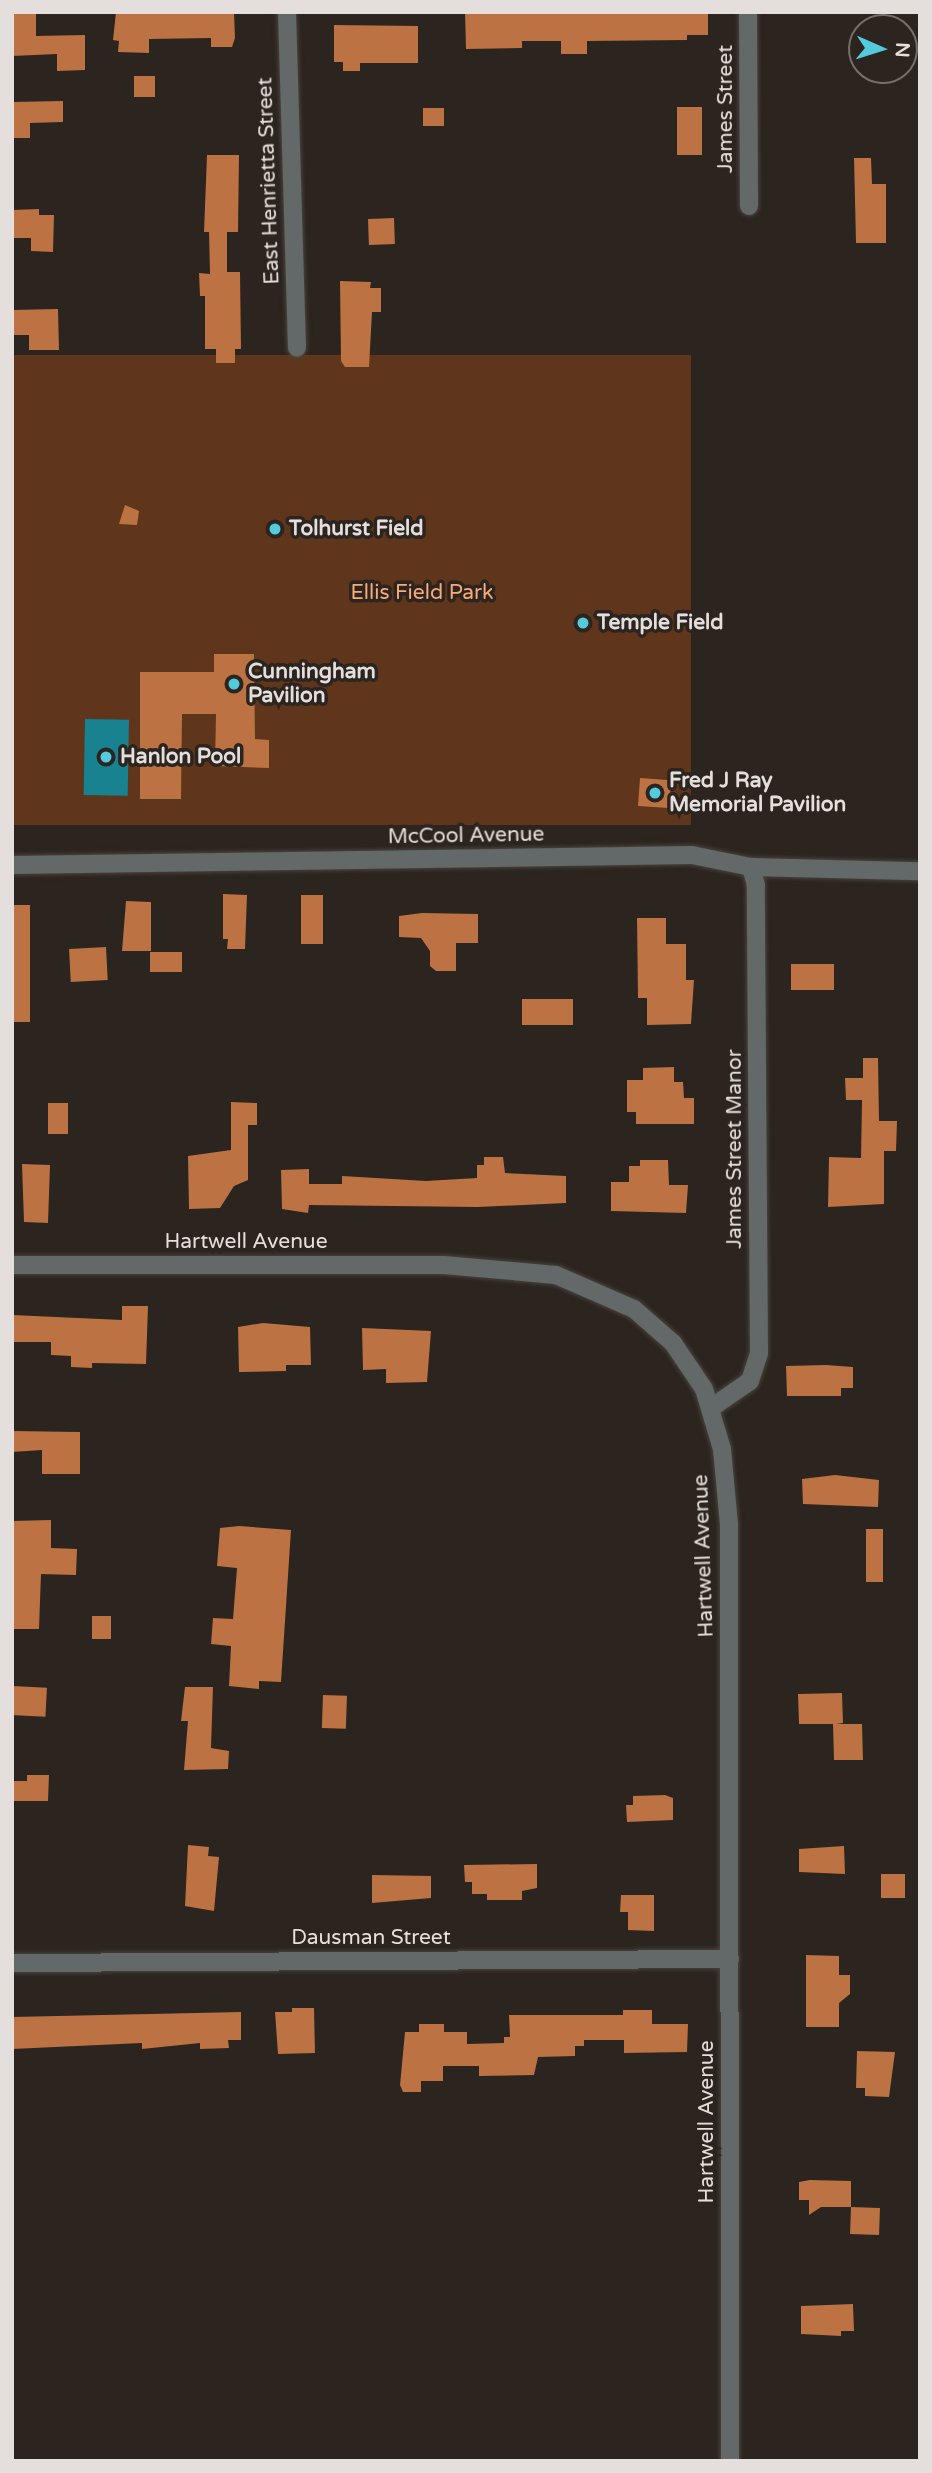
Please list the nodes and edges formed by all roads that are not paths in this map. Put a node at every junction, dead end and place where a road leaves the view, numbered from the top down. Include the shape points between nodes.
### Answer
1 (287, 12) edge
2 (748, 12) edge
3 (749, 206) dead end
4 (297, 348) dead end
5 (12, 865) edge
6 (751, 867) junction
7 (920, 871) edge
8 (12, 1265) edge
9 (711, 1409) junction
10 (730, 1959) junction
11 (12, 1963) edge
12 (730, 2461) edge

1 - 4 street, East Henrietta Street
2 - 3 street, James Street
5 - 6 street, McCool Avenue via 692,855
6 - 7 street, McCool Avenue
6 - 9 street, James Street Manor via 756,885 759,1353 750,1381
8 - 9 street, Hartwell Avenue via 444,1265 556,1275 607,1294 659,1328 704,1388
9 - 10 street, Hartwell Avenue via 722,1449 729,1524
10 - 11 street, Dausman Street
10 - 12 street, Hartwell Avenue

